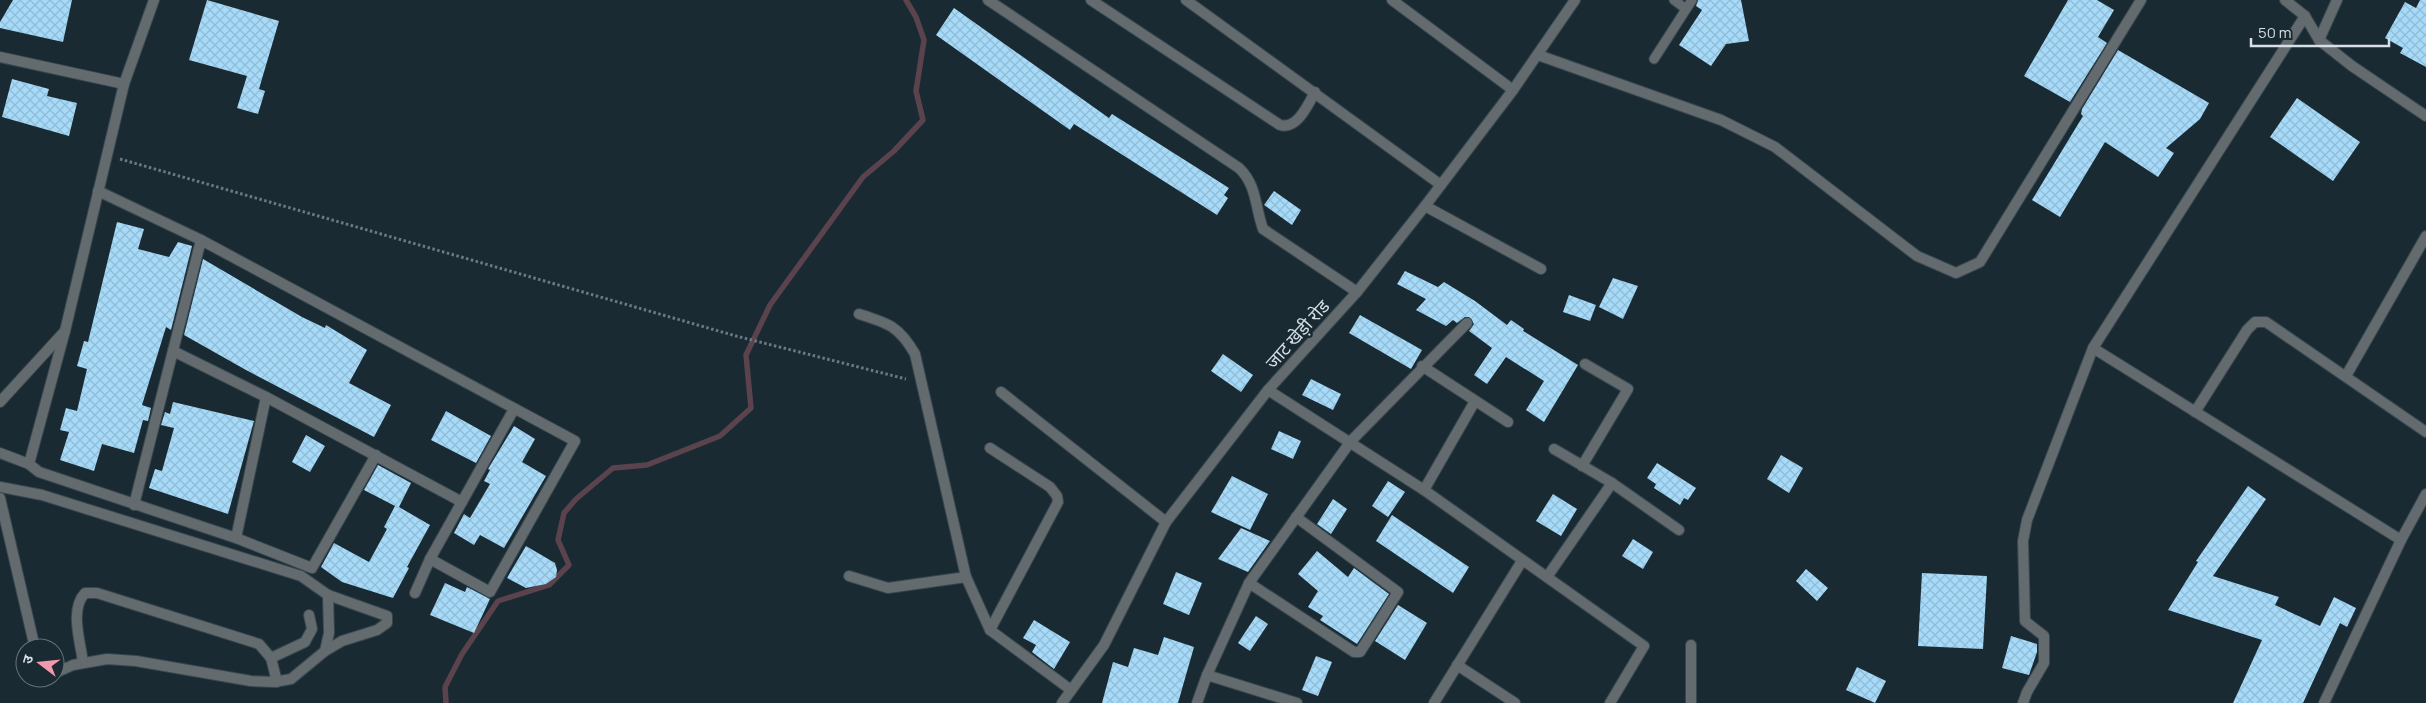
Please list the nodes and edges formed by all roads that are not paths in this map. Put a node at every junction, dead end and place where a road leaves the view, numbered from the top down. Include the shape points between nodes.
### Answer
1 (154, 0) edge
2 (988, 0) edge
3 (1091, 0) edge
4 (1186, 0) edge
5 (1392, 0) edge
6 (1575, 0) edge
7 (1674, 0) edge
8 (1692, 0) edge
9 (2142, 0) edge
10 (2337, 0) edge
11 (2287, 1) edge
12 (1686, 9) junction
13 (2305, 16) junction
14 (2319, 40) junction
15 (1538, 55) junction
16 (0, 57) edge
17 (1654, 59) dead end
18 (124, 84) junction
19 (1513, 90) junction
20 (1315, 92) junction
21 (2426, 116) edge
22 (1441, 185) junction
23 (98, 191) junction
24 (1425, 206) junction
25 (2426, 236) edge
26 (200, 240) junction
27 (1541, 269) dead end
28 (1357, 292) junction
29 (859, 314) dead end
30 (1467, 323) dead end
31 (65, 332) junction
32 (2093, 348) junction
33 (173, 351) junction
34 (1585, 364) dead end
35 (1422, 366) junction
36 (2346, 376) junction
37 (1268, 390) junction
38 (1001, 392) dead end
39 (266, 397) junction
40 (1475, 401) junction
41 (0, 402) edge
42 (514, 409) junction
43 (2195, 412) junction
44 (1508, 422) dead end
45 (2426, 432) edge
46 (1351, 441) junction
47 (990, 448) dead end
48 (1554, 449) dead end
49 (0, 453) edge
50 (376, 456) junction
51 (29, 464) junction
52 (1582, 466) junction
53 (1612, 483) junction
54 (0, 488) edge
55 (1424, 490) junction
56 (2426, 494) edge
57 (0, 498) edge
58 (462, 502) junction
59 (134, 505) junction
60 (1296, 517) junction
61 (1166, 522) junction
62 (1678, 530) dead end
63 (236, 538) junction
64 (2402, 540) junction
65 (430, 559) junction
66 (1522, 561) junction
67 (849, 576) dead end
68 (966, 577) junction
69 (1547, 577) junction
70 (1249, 583) junction
71 (415, 593) dead end
72 (328, 595) junction
73 (309, 615) dead end
74 (990, 630) junction
75 (34, 638) edge
76 (1690, 645) dead end
77 (325, 651) junction
78 (271, 658) junction
79 (83, 664) junction
80 (1457, 665) junction
81 (65, 670) edge
82 (1207, 675) junction
83 (277, 682) junction
84 (1071, 690) junction
85 (1062, 703) edge
86 (1197, 703) edge
87 (1297, 703) edge
88 (1434, 703) edge
89 (1515, 703) edge
90 (1610, 703) edge
91 (1691, 703) edge
92 (2023, 703) edge
93 (2324, 703) edge

1 - 18 street
2 - 28 street via 1239,168 1253,186 1262,229
3 - 20 street via 1280,125 1293,124
4 - 20 street
5 - 19 street
6 - 15 street, जाट खेड़ी रोड
7 - 12 lane
8 - 12 lane
9 - 15 street via 1980,262 1956,273 1917,256 1775,147 1721,120
10 - 14 street
11 - 13 street
12 - 17 lane
13 - 14 street
13 - 32 street
14 - 21 street
15 - 19 street, जाट खेड़ी रोड
16 - 18 street
18 - 23 street
19 - 22 street, जाट खेड़ी रोड
20 - 22 street
22 - 24 street, जाट खेड़ी रोड
23 - 26 street
23 - 31 street
24 - 27 street
24 - 28 street, जाट खेड़ी रोड
25 - 36 street
26 - 33 street
26 - 42 street
28 - 37 street, जाट खेड़ी रोड
29 - 68 street via 887,322 906,339 915,354
30 - 35 street
31 - 41 street
31 - 51 street
32 - 43 street
32 - 92 street via 2027,520 2024,541 2025,621 2044,636 2044,663
33 - 39 street
33 - 59 street
34 - 52 street via 1628,389
35 - 40 street
35 - 46 street
36 - 43 street via 2278,329 2266,322 2255,322
36 - 45 street
37 - 46 street
37 - 61 street, जाट खेड़ी रोड
38 - 61 street
39 - 50 street
39 - 63 street
40 - 44 street
40 - 55 street
42 - 58 street
42 - 65 street via 575,441 490,592
43 - 64 street
46 - 55 street
46 - 60 street
47 - 74 street via 1050,487 1058,502
48 - 52 street
49 - 51 street
50 - 58 street
50 - 63 street via 312,568
51 - 59 street via 39,472
52 - 53 street
53 - 62 street
53 - 69 street
54 - 72 street via 42,496 301,576
55 - 66 street
56 - 64 street
57 - 75 street
58 - 65 street
59 - 63 street
60 - 70 street
60 - 70 street via 1398,592 1360,652 1354,652
61 - 84 street, जाट खेड़ी रोड via 1104,645
64 - 93 street
65 - 71 street
66 - 69 street
66 - 80 street
67 - 68 street via 888,588
68 - 74 street
69 - 90 street via 1644,646
70 - 82 street
72 - 77 street via 329,633
72 - 77 street via 387,616 386,623 377,630 342,641
73 - 78 street via 312,629 305,642
74 - 84 street
76 - 91 street
77 - 83 street via 291,679
78 - 79 street via 259,644 97,593 85,593 79,600 77,611
78 - 83 street
79 - 81 street
79 - 83 street via 107,659 136,661 251,681
80 - 88 street
80 - 89 street
82 - 86 street
82 - 87 street
84 - 85 street, जाट खेड़ी रोड

